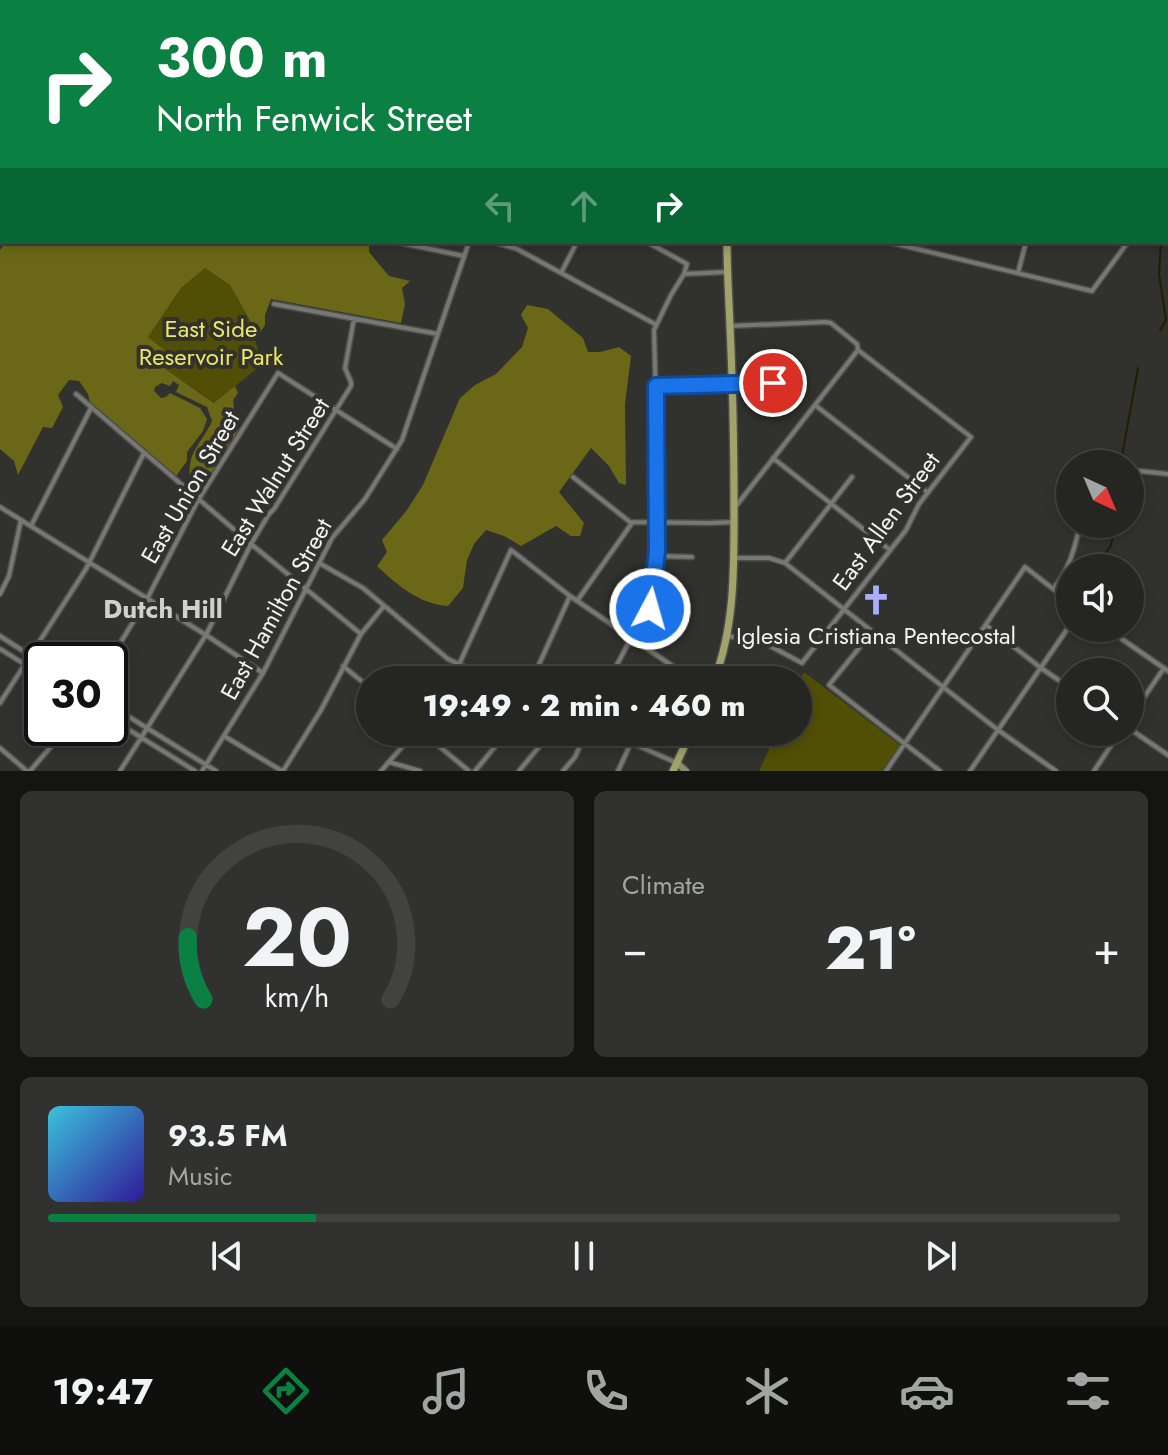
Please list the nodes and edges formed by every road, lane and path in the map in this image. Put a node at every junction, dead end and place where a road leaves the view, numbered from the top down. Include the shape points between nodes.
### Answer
1 (406, 244) edge
2 (468, 244) edge
3 (501, 244) edge
4 (518, 244) edge
5 (576, 244) edge
6 (651, 244) edge
7 (727, 244) edge
8 (896, 244) edge
9 (1025, 244) edge
10 (1127, 244) edge
11 (517, 249) junction
12 (464, 256) junction
13 (727, 272) junction
14 (561, 273) junction
15 (1018, 273) junction
16 (684, 274) junction
17 (274, 304) dead end
18 (354, 319) junction
19 (655, 324) junction
20 (730, 326) junction
21 (438, 334) junction
22 (858, 350) junction
23 (773, 383) dead end
24 (732, 384) junction
25 (656, 386) junction
26 (76, 394) dead end
27 (815, 405) junction
28 (91, 408) junction
29 (337, 411) junction
30 (397, 449) junction
31 (144, 453) junction
32 (773, 458) junction
33 (1144, 471) edge
34 (1168, 474) edge
35 (573, 477) dead end
36 (852, 477) dead end
37 (928, 492) junction
38 (198, 499) junction
39 (831, 504) junction
40 (0, 507) edge
41 (734, 508) junction
42 (21, 520) junction
43 (735, 522) junction
44 (632, 523) junction
45 (657, 523) junction
46 (31, 526) junction
47 (1076, 538) edge
48 (251, 544) junction
49 (890, 550) junction
50 (656, 556) junction
51 (692, 557) dead end
52 (734, 558) junction
53 (89, 563) junction
54 (319, 563) junction
55 (785, 563) junction
56 (306, 589) junction
57 (1053, 589) junction
58 (1056, 591) edge
59 (0, 594) edge
60 (570, 596) junction
61 (147, 599) junction
62 (577, 601) junction
63 (384, 606) junction
64 (844, 610) junction
65 (986, 625) junction
66 (872, 632) junction
67 (361, 634) junction
68 (206, 635) junction
69 (0, 636) edge
70 (727, 636) junction
71 (631, 638) junction
72 (40, 642) edge
73 (121, 642) edge
74 (1059, 642) edge
75 (1126, 642) edge
76 (0, 649) edge
77 (24, 651) edge
78 (24, 663) edge
79 (459, 665) joint
80 (343, 666) junction
81 (538, 666) edge
82 (616, 666) edge
83 (672, 666) edge
84 (720, 666) edge
85 (24, 667) edge
86 (1041, 668) junction
87 (1166, 670) edge
88 (263, 673) junction
89 (356, 677) edge
90 (1056, 678) edge
91 (943, 688) junction
92 (1144, 699) edge
93 (0, 703) edge
94 (128, 717) edge
95 (147, 729) junction
96 (128, 730) edge
97 (998, 730) junction
98 (224, 736) junction
99 (141, 738) junction
100 (1144, 739) edge
101 (905, 744) junction
102 (51, 746) edge
103 (403, 746) edge
104 (440, 746) edge
105 (494, 746) edge
106 (540, 746) edge
107 (580, 746) edge
108 (630, 746) edge
109 (636, 746) edge
110 (685, 746) edge
111 (1111, 746) edge
112 (0, 748) edge
113 (1168, 755) edge
114 (389, 762) junction
115 (206, 765) junction
116 (675, 767) edge
117 (29, 771) edge
118 (120, 771) edge
119 (195, 771) edge
120 (202, 771) edge
121 (216, 771) edge
122 (282, 771) edge
123 (381, 771) edge
124 (420, 771) edge
125 (472, 771) edge
126 (519, 771) edge
127 (563, 771) edge
128 (618, 771) edge
129 (686, 771) edge
130 (886, 771) edge
131 (940, 771) edge
132 (970, 771) edge
133 (1056, 771) edge
134 (1094, 771) edge

1 - 12 street
2 - 12 street, East Hamilton Street
3 - 11 street
4 - 11 street
5 - 14 street
6 - 16 street via 687,264
7 - 13 main road
8 - 15 street
9 - 15 street
10 - 15 street via 1092,291
11 - 14 street
12 - 21 street, East Hamilton Street
13 - 16 street
13 - 20 main road
14 - 19 street
16 - 19 street
17 - 18 street
18 - 21 street
18 - 29 street, East Walnut Street via 345,368 352,384
19 - 25 street
20 - 22 street via 827,322
20 - 24 main road
21 - 30 street, East Hamilton Street
22 - 27 street
22 - 37 street, East Allen Street via 971,437
23 - 24 street
24 - 25 street
24 - 41 main road
25 - 45 street
26 - 28 street
27 - 32 street
27 - 37 street
28 - 31 street
28 - 46 street
29 - 30 street
29 - 38 street, East Union Street via 278,373
29 - 48 street, East Walnut Street
30 - 54 street, East Hamilton Street
31 - 38 street
31 - 53 street
32 - 39 street
32 - 41 street
33 - 34 street
35 - 44 street
36 - 39 street
37 - 49 street, East Allen Street
38 - 48 street
38 - 61 street, East Union Street
39 - 49 street
39 - 55 street
40 - 42 street
41 - 43 main road
42 - 46 street
42 - 59 street
43 - 45 street
43 - 52 main road
44 - 45 street
44 - 62 street
45 - 50 street
46 - 53 street
47 - 57 street
48 - 56 street
48 - 68 street, East Walnut Street
49 - 64 street, East Allen Street
50 - 51 street
50 - 71 street via 650,610
52 - 55 street
52 - 70 main road
53 - 61 street
53 - 72 street
54 - 56 street, East Hamilton Street
54 - 63 street
55 - 64 street
56 - 67 street
56 - 88 street, East Hamilton Street
57 - 58 street
57 - 65 street via 1025,567
60 - 62 street
60 - 79 street via 511,550
60 - 81 street
61 - 68 street
61 - 73 street, East Union Street
62 - 71 street
63 - 67 street
63 - 79 street
64 - 66 street
64 - 70 street, East Allen Street via 802,663 767,643
65 - 86 street
65 - 91 street
66 - 91 street
66 - 101 street via 829,685
67 - 80 street
68 - 88 street
68 - 95 street, East Walnut Street
69 - 77 street
70 - 84 main road
71 - 82 street
71 - 83 street
74 - 86 street
75 - 87 street
76 - 78 street
80 - 89 street
80 - 122 street
85 - 93 street
86 - 90 street
86 - 97 street
87 - 92 street
88 - 98 street, East Hamilton Street
91 - 97 street
91 - 101 street
94 - 95 street
95 - 99 street, East Walnut Street
95 - 115 street
96 - 99 street
97 - 132 street
97 - 133 street
98 - 115 street, East Hamilton Street
98 - 122 street
99 - 118 street, East Walnut Street
99 - 119 street
100 - 113 street
101 - 130 street
101 - 131 street
102 - 117 street
103 - 114 street
104 - 125 street
105 - 125 street
106 - 126 street
107 - 127 street
108 - 128 street
109 - 116 street
110 - 116 main road
111 - 134 street
112 - 117 street
114 - 123 street
114 - 124 street
115 - 120 street, East Hamilton Street
115 - 121 street
116 - 129 main road

